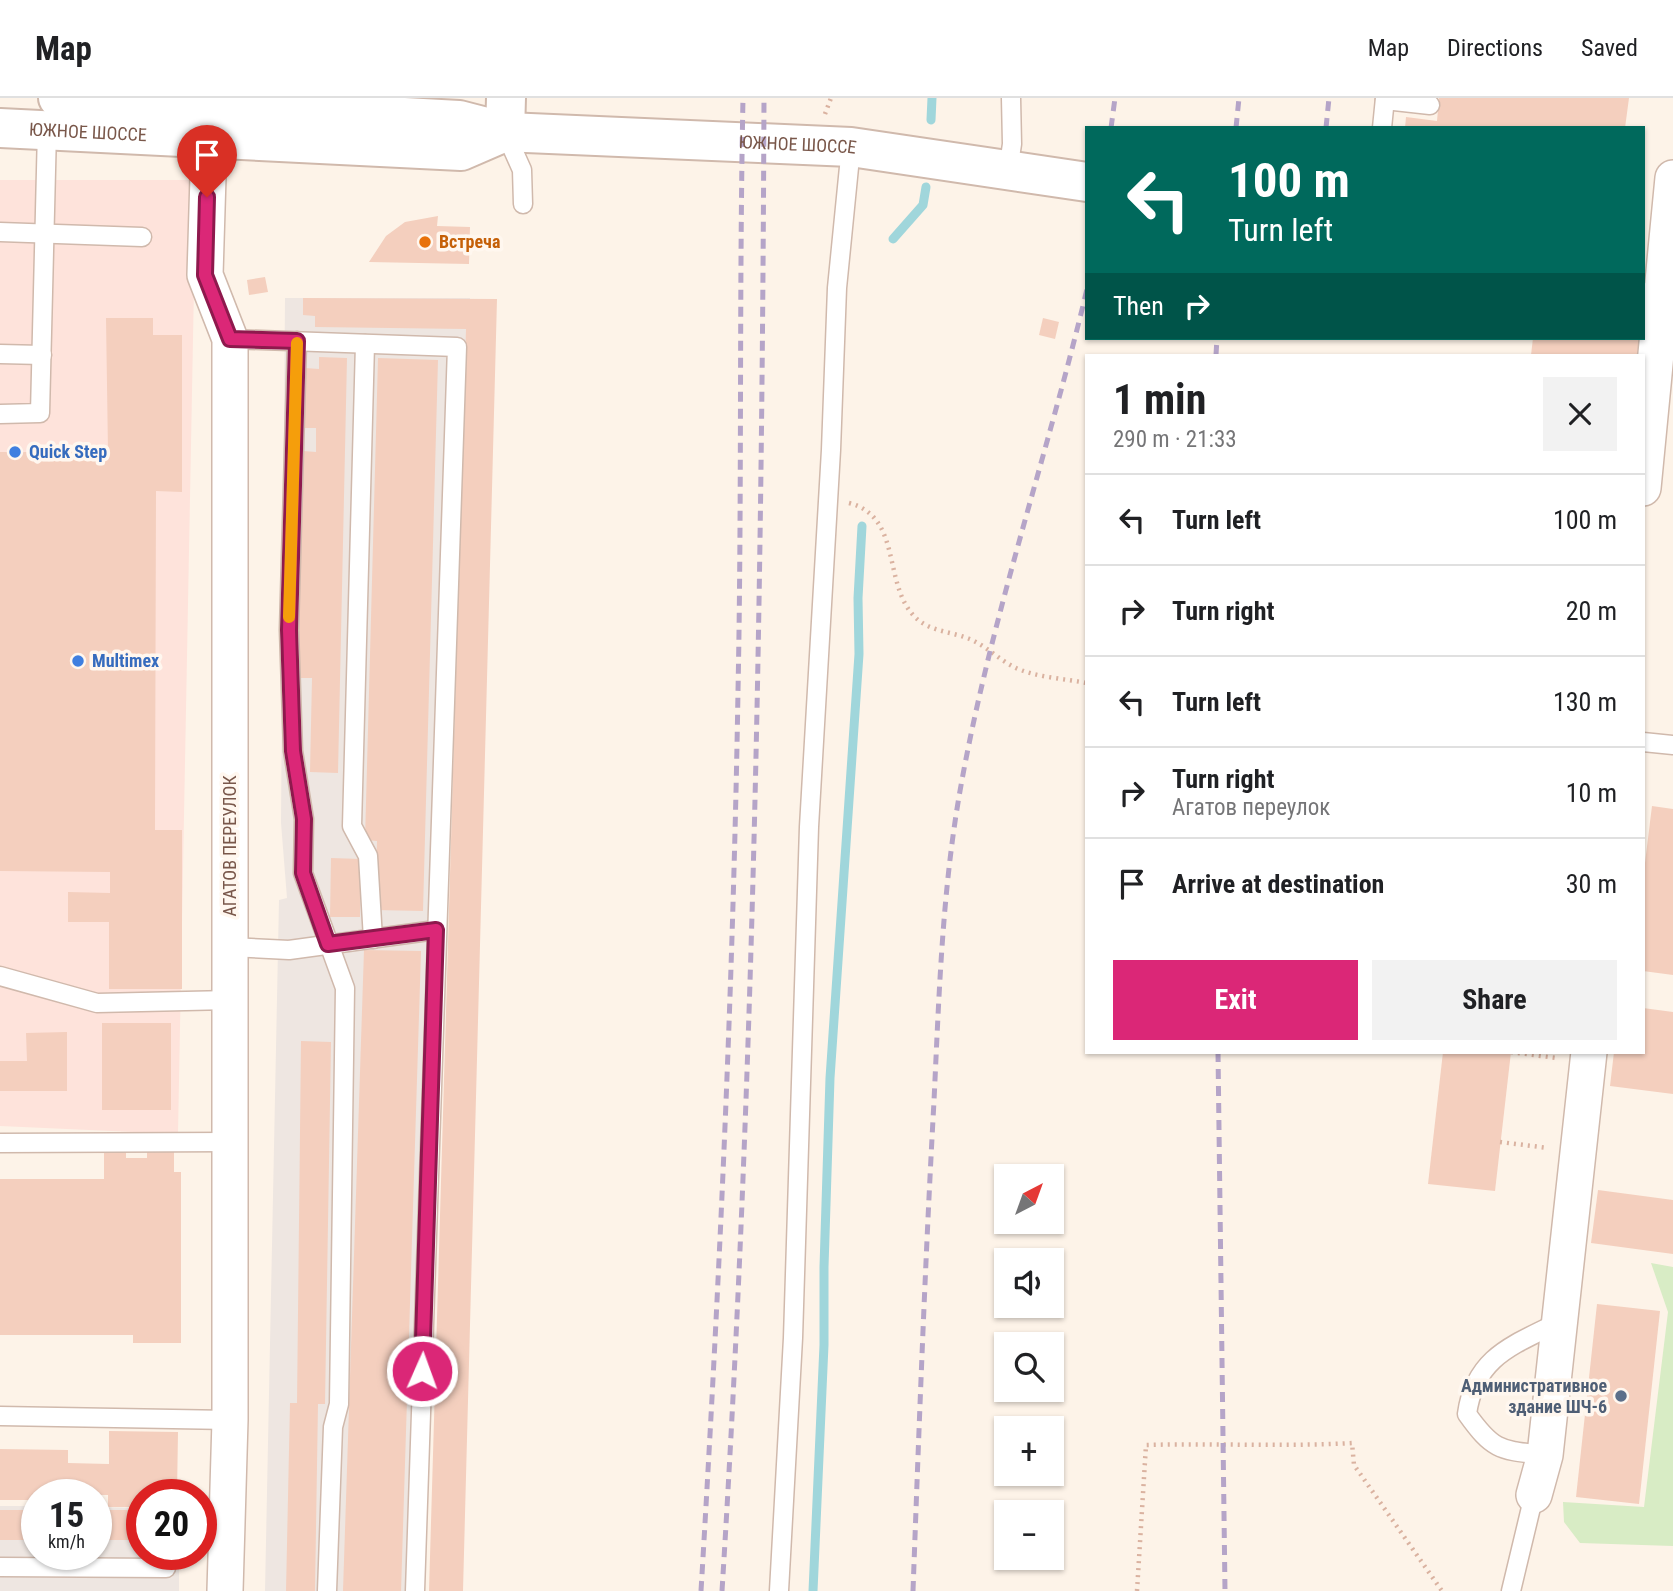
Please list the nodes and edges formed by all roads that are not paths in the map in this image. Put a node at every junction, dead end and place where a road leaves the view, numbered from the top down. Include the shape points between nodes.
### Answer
1 (1011, 98) edge
2 (1385, 99) edge
3 (1430, 105) dead end
4 (62, 111) edge
5 (164, 113) edge
6 (505, 115) edge
7 (293, 118) edge
8 (209, 123) junction
9 (1382, 126) edge
10 (0, 128) edge
11 (851, 147) junction
12 (1007, 171) junction
13 (1673, 177) edge
14 (1085, 182) edge
15 (523, 204) dead end
16 (0, 232) edge
17 (45, 234) junction
18 (142, 237) dead end
19 (1659, 306) edge
20 (230, 339) junction
21 (297, 341) junction
22 (365, 344) junction
23 (0, 354) edge
24 (42, 355) junction
25 (0, 414) edge
26 (1645, 465) edge
27 (1645, 742) edge
28 (1673, 745) edge
29 (436, 930) junction
30 (373, 939) junction
31 (328, 944) junction
32 (230, 947) junction
33 (0, 976) edge
34 (230, 1000) junction
35 (1589, 1057) edge
36 (230, 1142) junction
37 (0, 1143) edge
38 (1561, 1321) junction
39 (0, 1416) edge
40 (230, 1420) junction
41 (1545, 1455) junction
42 (1534, 1495) joint
43 (0, 1567) edge
44 (126, 1568) edge
45 (225, 1591) edge
46 (327, 1591) edge
47 (415, 1591) edge
48 (779, 1591) edge
49 (1511, 1591) edge

1 - 12 lane via 1012,144
2 - 3 lane
2 - 9 lane
4 - 5 street, ЮЖНОЕ ШОССЕ
4 - 10 street, ЮЖНОЕ ШОССЕ
4 - 17 lane
5 - 8 street, ЮЖНОЕ ШОССЕ
6 - 7 street, ЮЖНОЕ ШОССЕ via 459,120
6 - 11 street, ЮЖНОЕ ШОССЕ
6 - 15 lane via 522,170
7 - 8 street, ЮЖНОЕ ШОССЕ
8 - 20 street, АГАТОВ ПЕРЕУЛОК via 205,275
11 - 12 street, ЮЖНОЕ ШОССЕ
11 - 48 lane via 837,288 809,827 794,1311
12 - 14 street, ЮЖНОЕ ШОССЕ
13 - 19 street
16 - 17 lane
17 - 18 lane
17 - 24 lane
19 - 26 street
20 - 21 lane
20 - 32 street, АГАТОВ ПЕРЕУЛОК
21 - 22 lane
21 - 31 lane via 289,630 293,751 304,819 303,873
22 - 29 lane via 457,347
22 - 30 lane via 352,827 368,856
23 - 24 lane
24 - 25 lane via 40,413
27 - 28 lane
29 - 30 lane
29 - 47 lane
30 - 31 lane
31 - 32 lane via 289,950
31 - 46 lane via 345,988 339,1404 333,1427
32 - 34 street, АГАТОВ ПЕРЕУЛОК
33 - 34 lane via 97,1003
34 - 36 street, АГАТОВ ПЕРЕУЛОК
35 - 38 street
36 - 37 lane
36 - 40 street, АГАТОВ ПЕРЕУЛОК
38 - 41 street
38 - 41 lane via 1502,1351 1470,1394 1467,1414 1484,1438 1505,1450
39 - 40 lane
40 - 45 street, АГАТОВ ПЕРЕУЛОК
41 - 42 street
42 - 49 lane
43 - 44 lane

